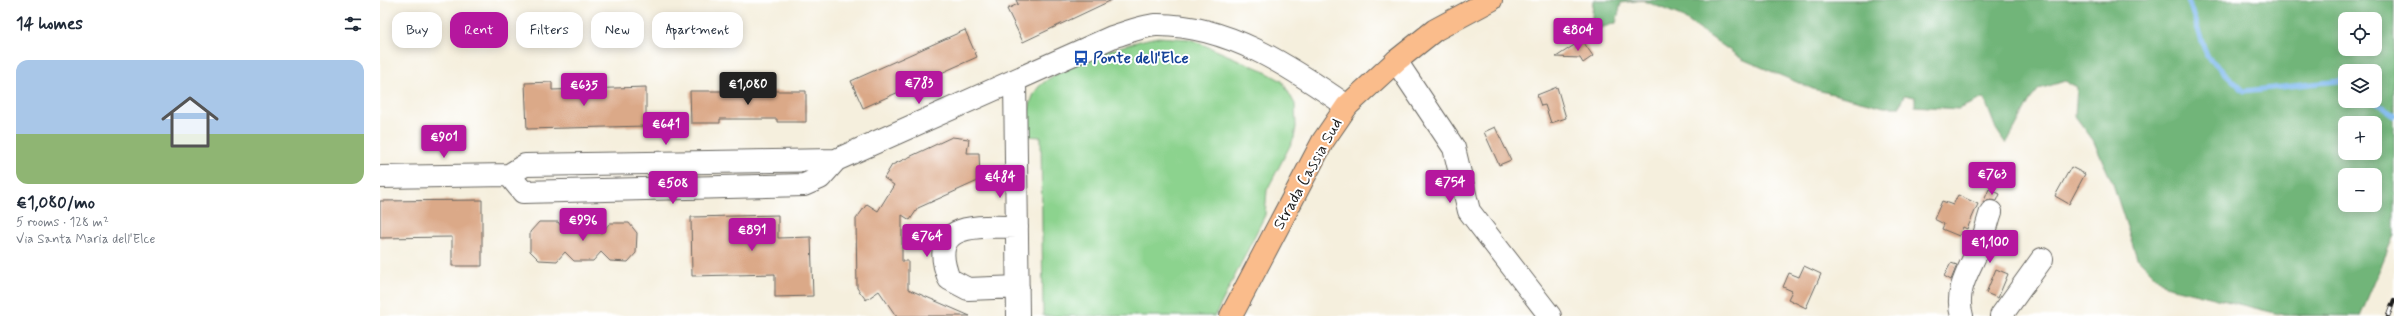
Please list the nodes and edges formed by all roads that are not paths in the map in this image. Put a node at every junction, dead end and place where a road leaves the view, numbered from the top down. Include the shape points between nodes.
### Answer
1 (1491, 0) edge
2 (1396, 61) junction
3 (1015, 81) junction
4 (1347, 106) junction
5 (380, 176) edge
6 (1991, 212) dead end
7 (1017, 227) junction
8 (2042, 259) dead end
9 (1018, 288) junction
10 (1018, 316) edge
11 (1231, 316) edge
12 (1550, 316) edge
13 (1962, 316) edge
14 (2001, 316) edge

1 - 2 main road, Strada Cassia Sud via 1435,30
2 - 4 main road, Strada Cassia Sud
2 - 12 street via 1454,148 1469,211
3 - 4 street via 1112,37 1154,25 1194,27 1237,41 1305,77
3 - 5 street via 836,160 820,178 804,185 522,192 509,175
3 - 7 street
4 - 11 main road, Strada Cassia Sud via 1323,141
6 - 13 street via 1981,244 1960,288 1958,304
7 - 9 street
7 - 9 street via 966,228 950,236 944,244 943,265 949,279 968,289
8 - 14 street
9 - 10 street

